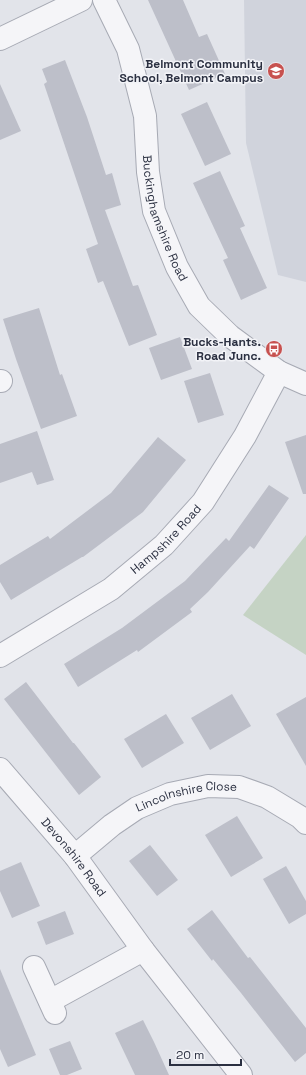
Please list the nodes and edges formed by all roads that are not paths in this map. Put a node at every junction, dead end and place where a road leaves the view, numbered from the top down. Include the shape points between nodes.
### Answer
1 (81, 0) edge
2 (104, 0) edge
3 (0, 39) edge
4 (279, 372) junction
5 (306, 384) edge
6 (0, 656) edge
7 (0, 769) edge
8 (306, 823) edge
9 (75, 856) junction
10 (143, 950) junction
11 (34, 967) dead end
12 (241, 1075) edge

1 - 3 street
2 - 4 street, Buckinghamshire Road via 128,49 145,116 148,172 154,211 176,267 199,306 230,336
4 - 5 street, Buckinghamshire Road
4 - 6 street, Hampshire Road via 245,436 203,502 164,545 111,589
7 - 9 street, Devonshire Road
8 - 9 street, Lincolnshire Close via 267,797 239,787 208,786 170,794 137,808
9 - 10 street, Devonshire Road
10 - 11 street via 53,1007
10 - 12 street, Devonshire Road

